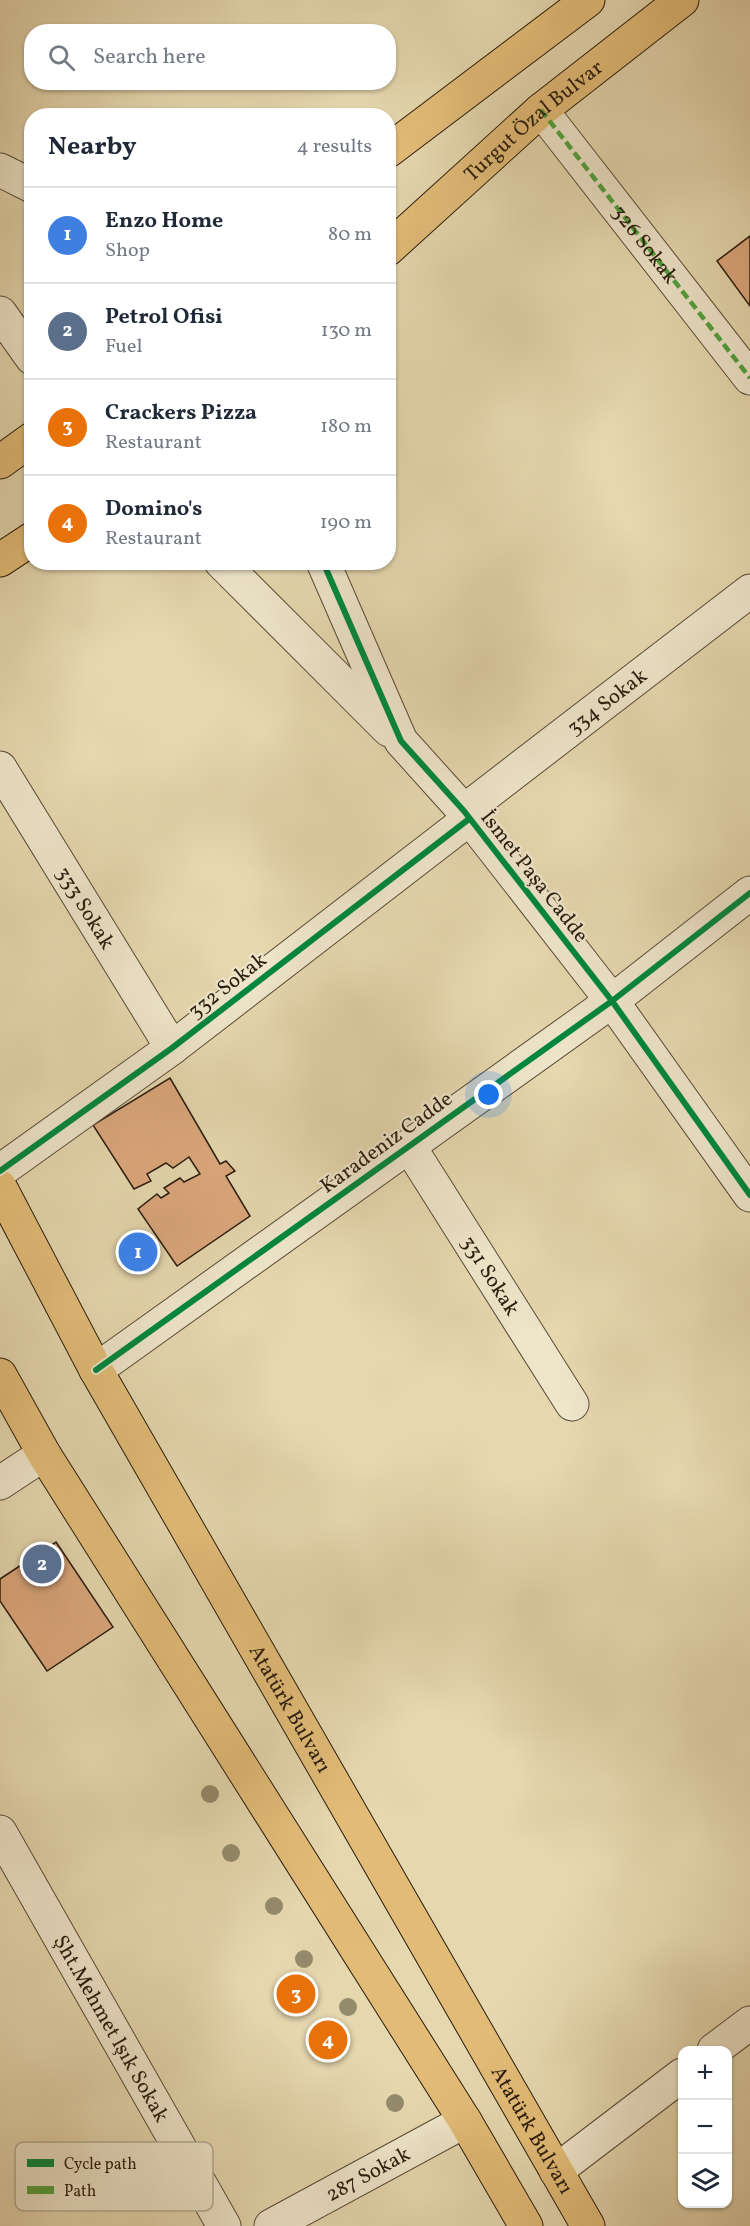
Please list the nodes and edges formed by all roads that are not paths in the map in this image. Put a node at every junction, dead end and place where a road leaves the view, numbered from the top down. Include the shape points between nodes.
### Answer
1 (588, 0) edge
2 (682, 0) edge
3 (541, 110) junction
4 (396, 145) edge
5 (0, 170) edge
6 (24, 182) edge
7 (396, 242) edge
8 (0, 313) edge
9 (24, 347) edge
10 (750, 378) edge
11 (24, 445) edge
12 (0, 462) edge
13 (24, 544) edge
14 (0, 560) edge
15 (228, 570) edge
16 (326, 570) edge
17 (750, 591) edge
18 (401, 741) junction
19 (0, 768) edge
20 (467, 815) junction
21 (750, 893) edge
22 (612, 1000) junction
23 (172, 1048) junction
24 (410, 1146) junction
25 (0, 1171) edge
26 (0, 1187) edge
27 (750, 1195) edge
28 (96, 1370) junction
29 (0, 1375) edge
30 (572, 1404) dead end
31 (44, 1454) junction
32 (0, 1483) edge
33 (0, 1832) edge
34 (750, 2023) edge
35 (719, 2046) edge
36 (678, 2078) edge
37 (465, 2121) junction
38 (176, 2142) edge
39 (556, 2171) junction
40 (213, 2207) edge
41 (224, 2226) edge
42 (272, 2226) edge
43 (526, 2226) edge
44 (588, 2226) edge

1 - 4 highway
2 - 3 highway, Turgut Özal Bulvar
3 - 7 highway, Turgut Özal Bulvar
3 - 10 street, 326 Sokak
5 - 6 street
8 - 9 street
11 - 12 highway
13 - 14 highway
15 - 18 street, İsmet Paşa Cadde
16 - 18 street, İsmet Paşa Cadde
17 - 20 street, 334 Sokak
18 - 20 street, İsmet Paşa Cadde
19 - 23 street, 333 Sokak
20 - 22 street, İsmet Paşa Cadde
20 - 23 street, 332 Sokak
21 - 22 street, Karadeniz Cadde
22 - 24 street, Karadeniz Cadde
22 - 27 street, İsmet Paşa Cadde
23 - 25 street, 332 Sokak
24 - 28 street, Karadeniz Cadde
24 - 30 street, 331 Sokak
26 - 28 highway, Atatürk Bulvarı
28 - 39 highway, Atatürk Bulvarı
29 - 31 highway
31 - 32 street
31 - 37 highway
33 - 38 street, Şht.Mehmet lşık Sokak
34 - 35 street
36 - 39 street
37 - 42 street, 287 Sokak
37 - 43 highway
39 - 44 highway, Atatürk Bulvarı
40 - 41 street, Şht.Mehmet lşık Sokak

